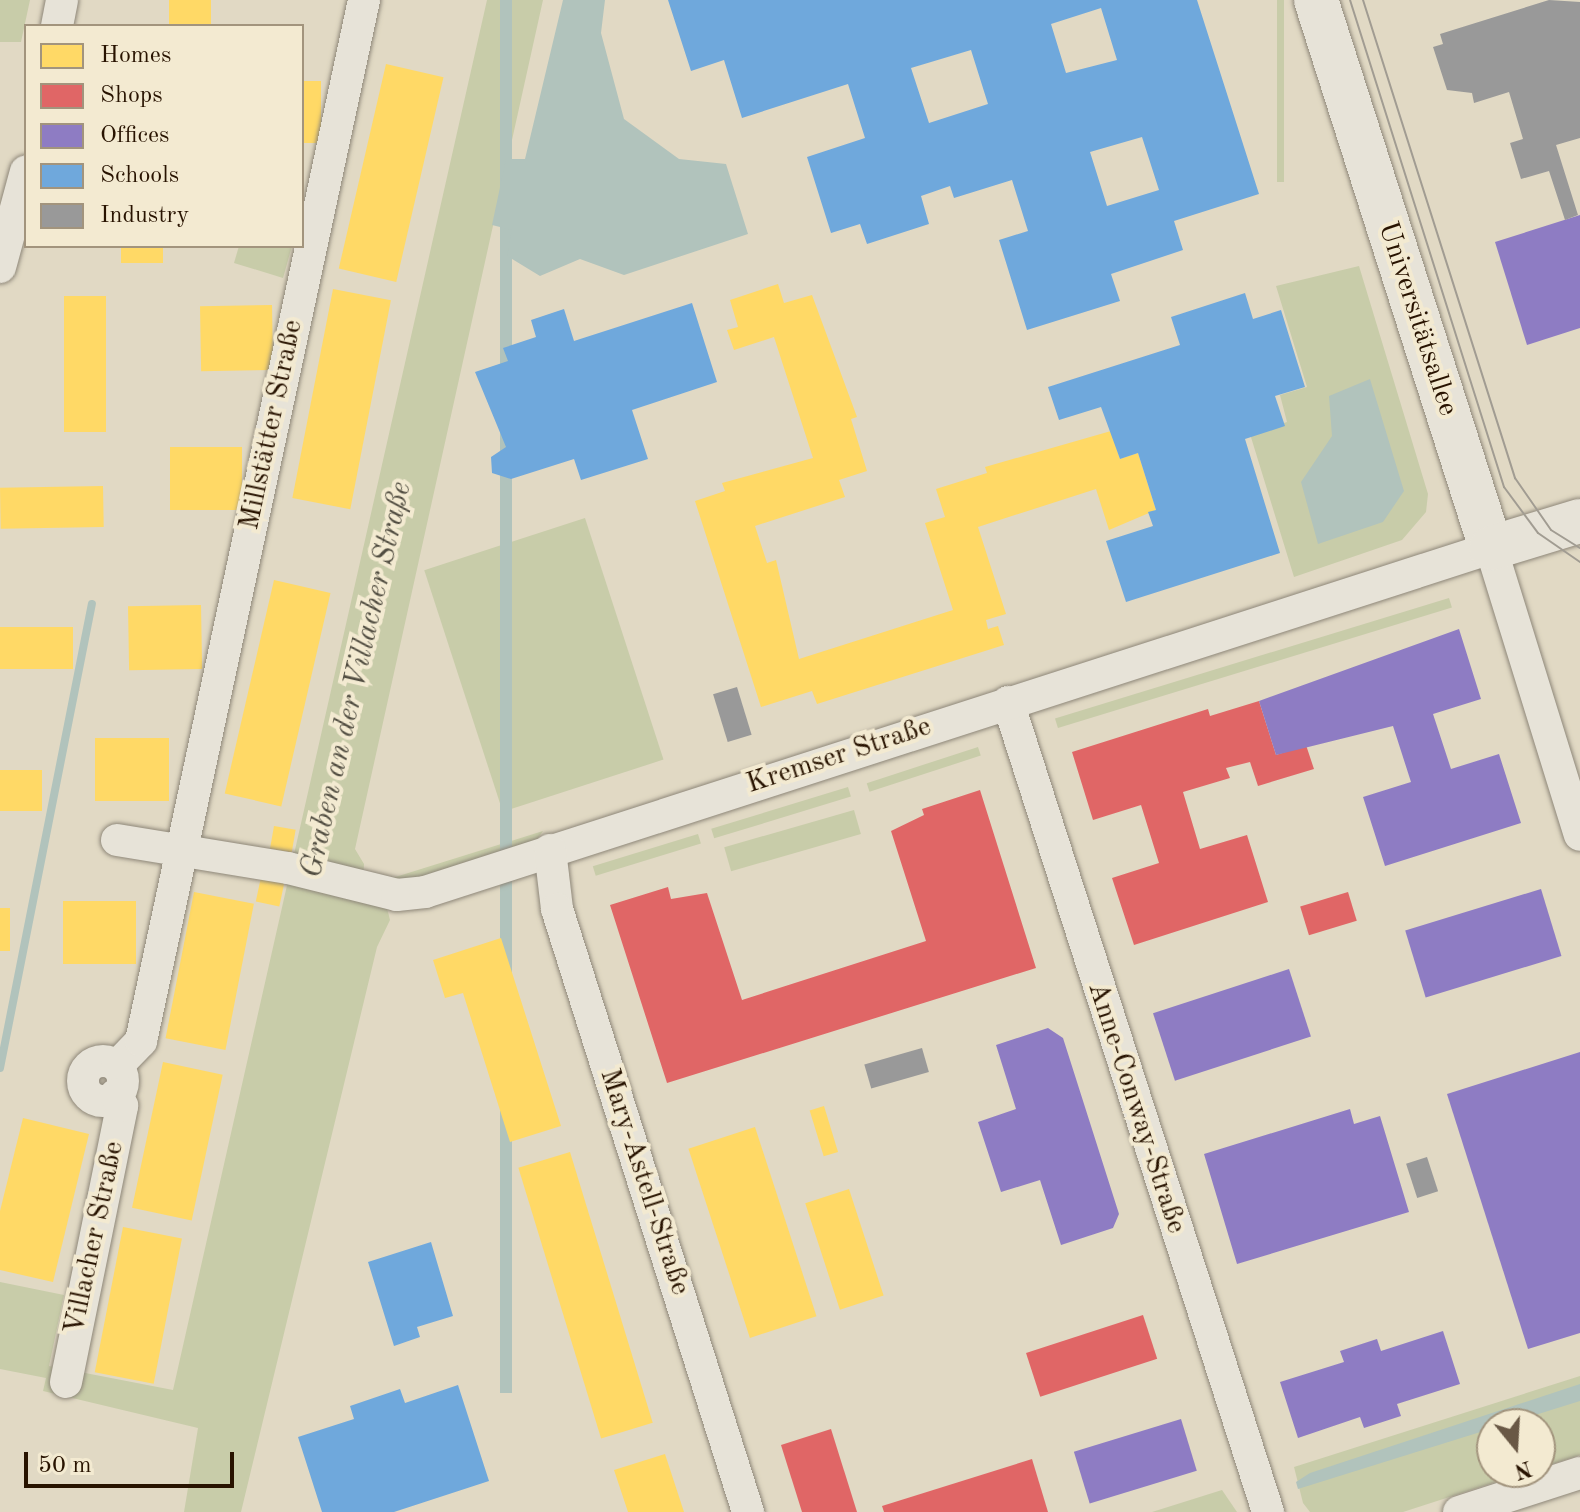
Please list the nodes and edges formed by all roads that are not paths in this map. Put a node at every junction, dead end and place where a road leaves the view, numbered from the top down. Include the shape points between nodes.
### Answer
1 (62, 0) edge
2 (364, 0) edge
3 (1316, 0) edge
4 (57, 24) edge
5 (24, 178) edge
6 (0, 267) edge
7 (1580, 521) edge
8 (1491, 548) junction
9 (1008, 702) junction
10 (1580, 835) edge
11 (117, 840) dead end
12 (181, 850) junction
13 (550, 850) junction
14 (66, 1382) dead end
15 (1580, 1473) edge
16 (748, 1512) edge
17 (1268, 1512) edge
18 (1459, 1512) edge

1 - 4 street
2 - 12 street, Millstätter Straße
3 - 8 street, Universitätsallee
5 - 6 street
7 - 8 street
8 - 9 street, Kremser Straße
8 - 10 street
9 - 13 street, Kremser Straße
9 - 17 street, Anne-Conway-Straße
11 - 12 street, Kremser Straße
12 - 13 street, Kremser Straße via 288,868 397,895
12 - 14 street, Villacher Straße via 141,1041 116,1081 122,1106
13 - 16 street, Mary-Astell-Straße via 557,909
15 - 18 street

